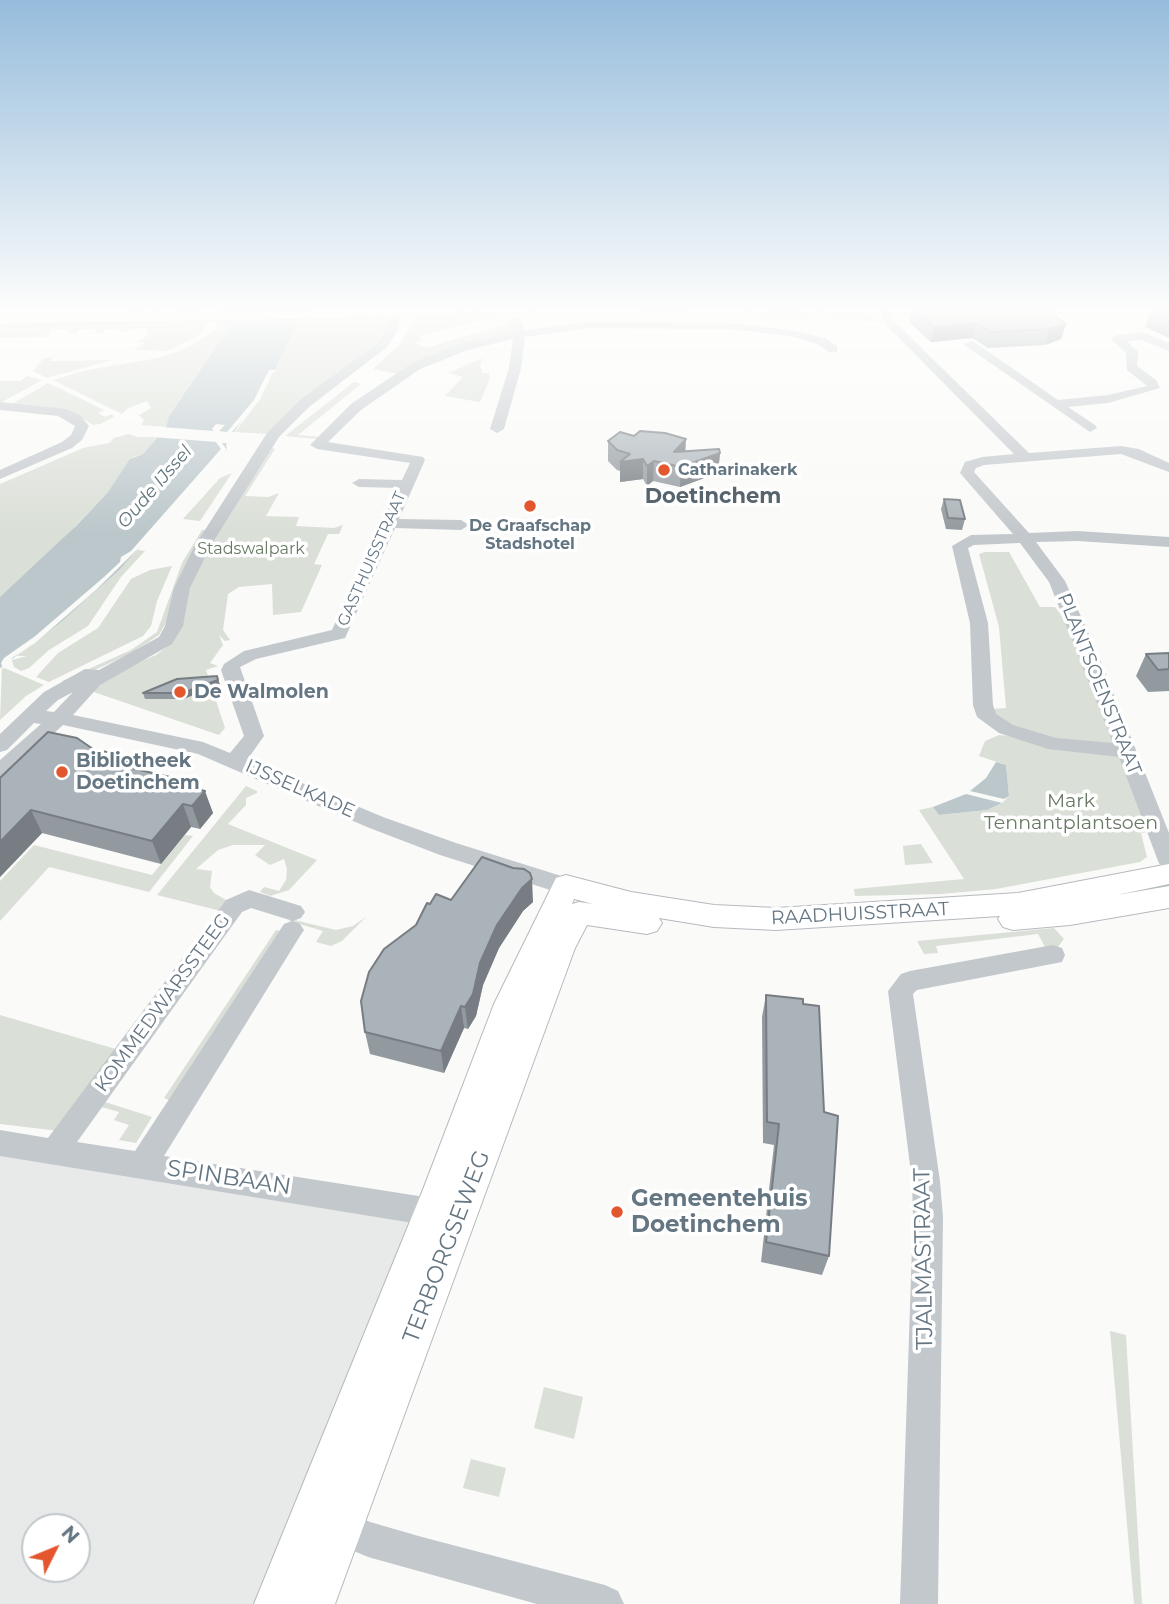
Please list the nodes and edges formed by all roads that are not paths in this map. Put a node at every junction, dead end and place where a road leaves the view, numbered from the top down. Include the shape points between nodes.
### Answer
1 (357, 385) edge
2 (369, 385) edge
3 (510, 385) edge
4 (953, 385) edge
5 (1028, 385) edge
6 (1153, 385) edge
7 (1056, 404) junction
8 (0, 406) edge
9 (1090, 428) dead end
10 (497, 429) dead end
11 (1026, 458) junction
12 (1169, 468) edge
13 (0, 475) edge
14 (359, 483) dead end
15 (405, 484) junction
16 (389, 523) junction
17 (461, 525) dead end
18 (1024, 537) junction
19 (1169, 542) edge
20 (146, 652) junction
21 (28, 717) junction
22 (59, 718) junction
23 (0, 745) edge
24 (1127, 751) junction
25 (234, 761) junction
26 (0, 771) edge
27 (1169, 861) edge
28 (1169, 874) edge
29 (573, 897) junction
30 (1169, 897) edge
31 (1053, 955) dead end
32 (0, 1143) edge
33 (54, 1152) junction
34 (142, 1165) junction
35 (433, 1212) junction
36 (327, 1521) junction
37 (277, 1604) edge
38 (312, 1604) edge
39 (605, 1604) edge
40 (919, 1604) edge

1 - 20 street via 271,441 202,547 182,588 171,633
2 - 15 street, GASTHUISSTRAAT via 356,407 317,445 418,460
3 - 10 street
4 - 11 street
5 - 7 street
6 - 7 street via 1108,399
7 - 9 street
8 - 13 street via 66,413 82,426 67,445
11 - 12 street via 1128,451
11 - 18 street, PLANTSOENSTRAAT via 975,463 967,473
14 - 15 street, GASTHUISSTRAAT
15 - 16 street, GASTHUISSTRAAT
16 - 17 street
16 - 25 street, GASTHUISSTRAAT via 339,634 250,655 233,664 230,670 254,736
18 - 19 street
18 - 24 street, PLANTSOENSTRAAT via 1066,599
18 - 24 street via 961,543 979,623 987,717 1006,729 1055,744
20 - 21 street via 77,680
20 - 22 street via 93,681
21 - 22 street, IJSSELKADE
21 - 23 street
22 - 25 street, IJSSELKADE via 203,748
22 - 26 street
24 - 27 street, PLANTSOENSTRAAT
25 - 29 street, IJSSELKADE via 387,827
28 - 29 main road, RAADHUISSTRAAT via 1018,904 776,919
29 - 30 main road, RAADHUISSTRAAT via 728,933 754,934 852,932 1070,914
29 - 35 main road, TERBORGSEWEG via 560,948
31 - 40 street, TJALMASTRAAT via 910,981 900,991 928,1217
32 - 33 street, SPINBAAN
33 - 34 street, SPINBAAN
33 - 34 street, KOMMEDWARSSTEEG via 234,906 249,899 293,921
34 - 35 street, SPINBAAN
35 - 36 main road, TERBORGSEWEG
36 - 37 main road, TERBORGSEWEG
36 - 38 main road, TERBORGSEWEG
36 - 39 street via 368,1539

